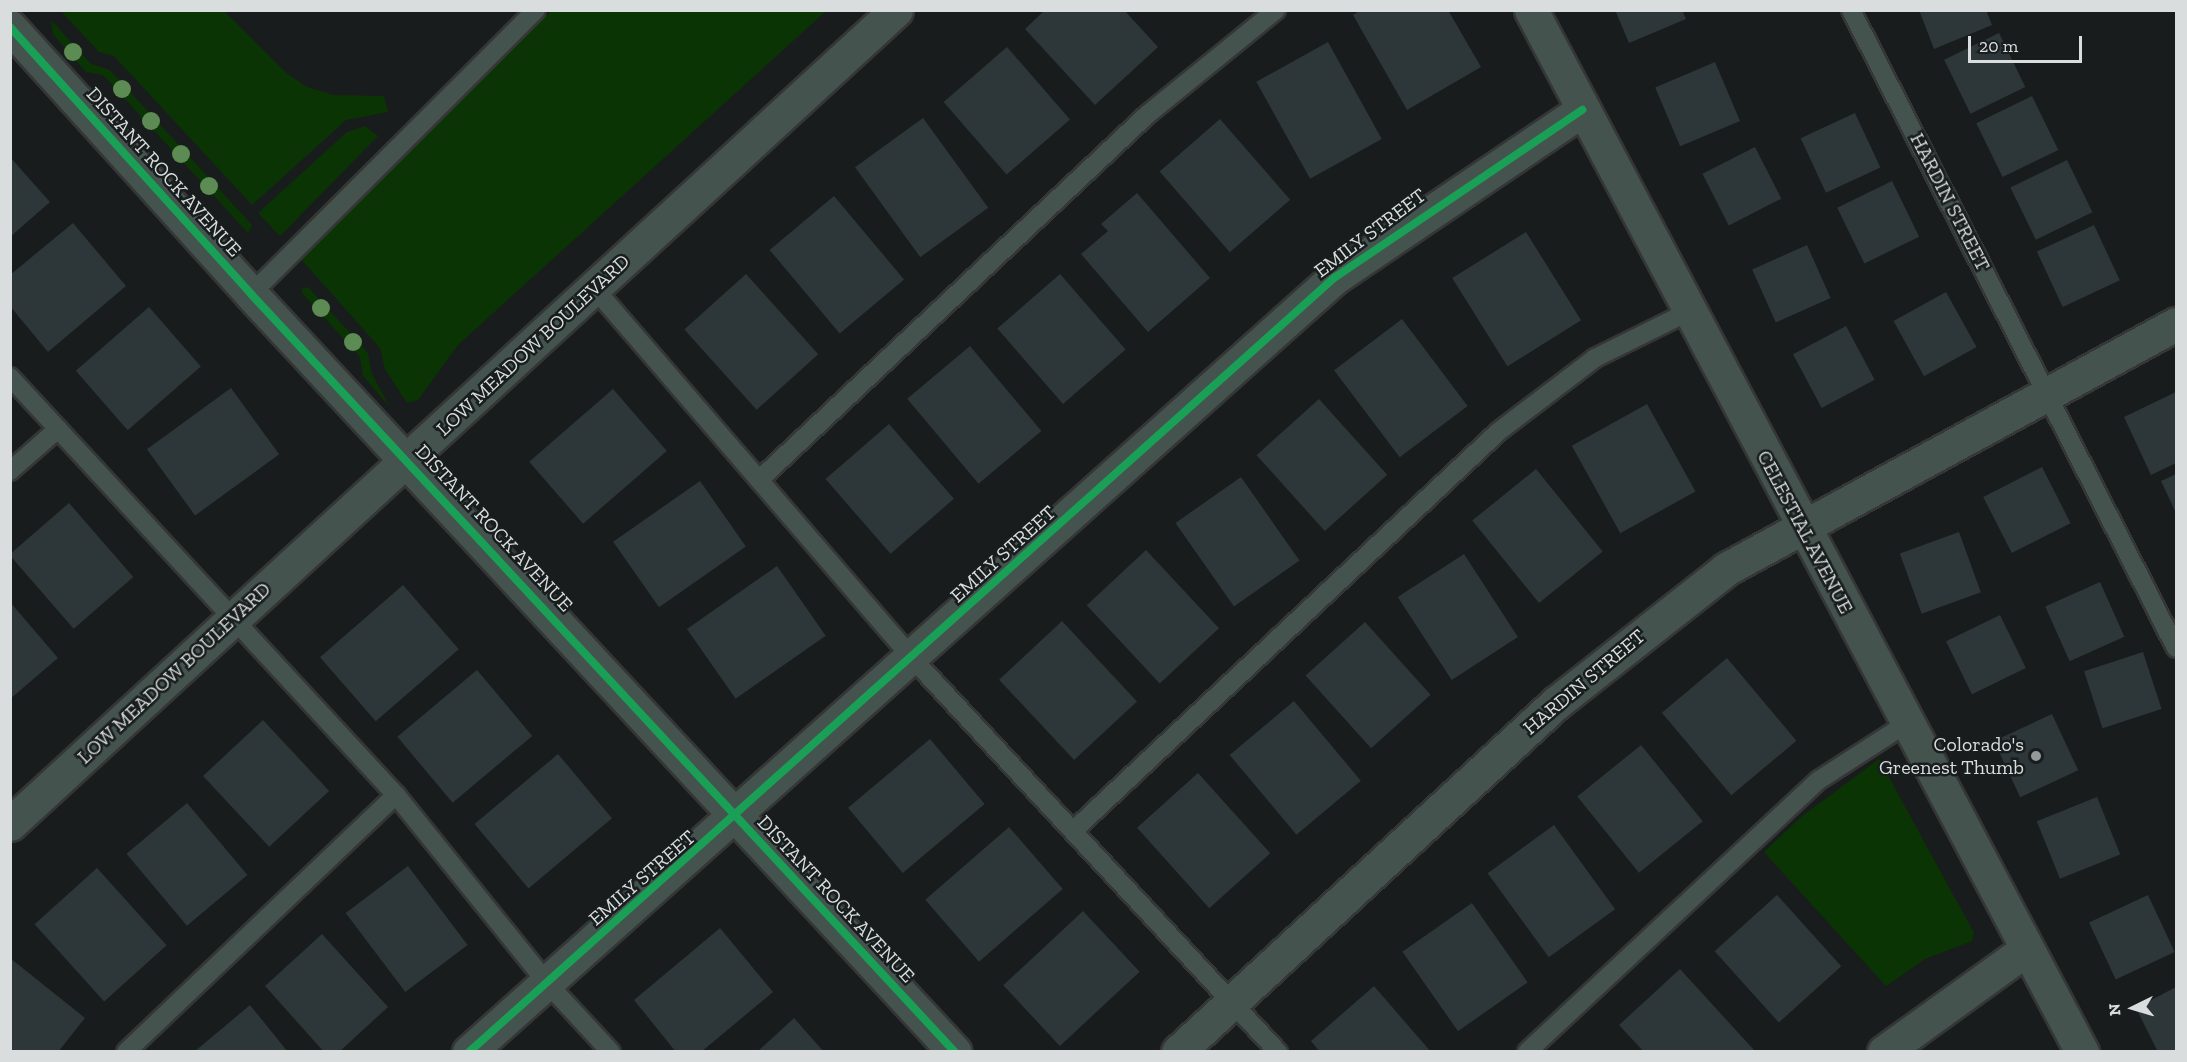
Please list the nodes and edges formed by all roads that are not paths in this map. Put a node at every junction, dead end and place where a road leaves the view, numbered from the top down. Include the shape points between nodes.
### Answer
1 (536, 10) edge
2 (896, 10) edge
3 (1276, 10) edge
4 (1531, 10) edge
5 (1851, 10) edge
6 (10, 27) edge
7 (1582, 110) junction
8 (594, 288) junction
9 (250, 294) junction
10 (1690, 311) junction
11 (2176, 324) edge
12 (10, 377) edge
13 (2049, 393) junction
14 (58, 429) junction
15 (409, 460) junction
16 (10, 471) edge
17 (759, 480) junction
18 (1800, 526) junction
19 (232, 619) junction
20 (2176, 648) edge
21 (912, 658) junction
22 (1909, 722) junction
23 (396, 795) junction
24 (737, 816) junction
25 (10, 824) edge
26 (1073, 831) junction
27 (2027, 949) junction
28 (547, 983) junction
29 (1233, 1003) junction
30 (126, 1052) edge
31 (470, 1052) edge
32 (611, 1052) edge
33 (955, 1052) edge
34 (1178, 1052) edge
35 (1278, 1052) edge
36 (1527, 1052) edge
37 (1884, 1052) edge
38 (2082, 1052) edge

1 - 9 lane
2 - 8 street, LOW MEADOW BOULEVARD
3 - 17 lane via 1148,114
4 - 7 street, CELESTIAL AVENUE
5 - 13 lane, HARDIN STREET
6 - 9 street, DISTANT ROCK AVENUE
7 - 10 street, CELESTIAL AVENUE
7 - 21 street, EMILY STREET via 1334,278
8 - 15 street, LOW MEADOW BOULEVARD
8 - 17 lane
9 - 15 street, DISTANT ROCK AVENUE
10 - 18 street, CELESTIAL AVENUE
10 - 26 lane via 1595,358 1498,432
11 - 13 street, HARDIN STREET
12 - 14 lane
13 - 18 street, HARDIN STREET
13 - 20 lane, HARDIN STREET
14 - 16 lane
14 - 19 lane
15 - 19 street, LOW MEADOW BOULEVARD
15 - 24 street, DISTANT ROCK AVENUE
17 - 21 lane
18 - 22 street, CELESTIAL AVENUE
18 - 29 street, HARDIN STREET via 1726,569 1556,703
19 - 23 lane
19 - 25 street, LOW MEADOW BOULEVARD
21 - 24 street, EMILY STREET
21 - 26 lane
22 - 27 street, CELESTIAL AVENUE
22 - 36 lane via 1819,780
23 - 28 lane
23 - 30 lane
24 - 28 street, EMILY STREET
24 - 33 street, DISTANT ROCK AVENUE
26 - 29 lane
27 - 37 street
27 - 38 street, CELESTIAL AVENUE
28 - 31 street, EMILY STREET
28 - 32 lane
29 - 34 street, HARDIN STREET
29 - 35 lane

